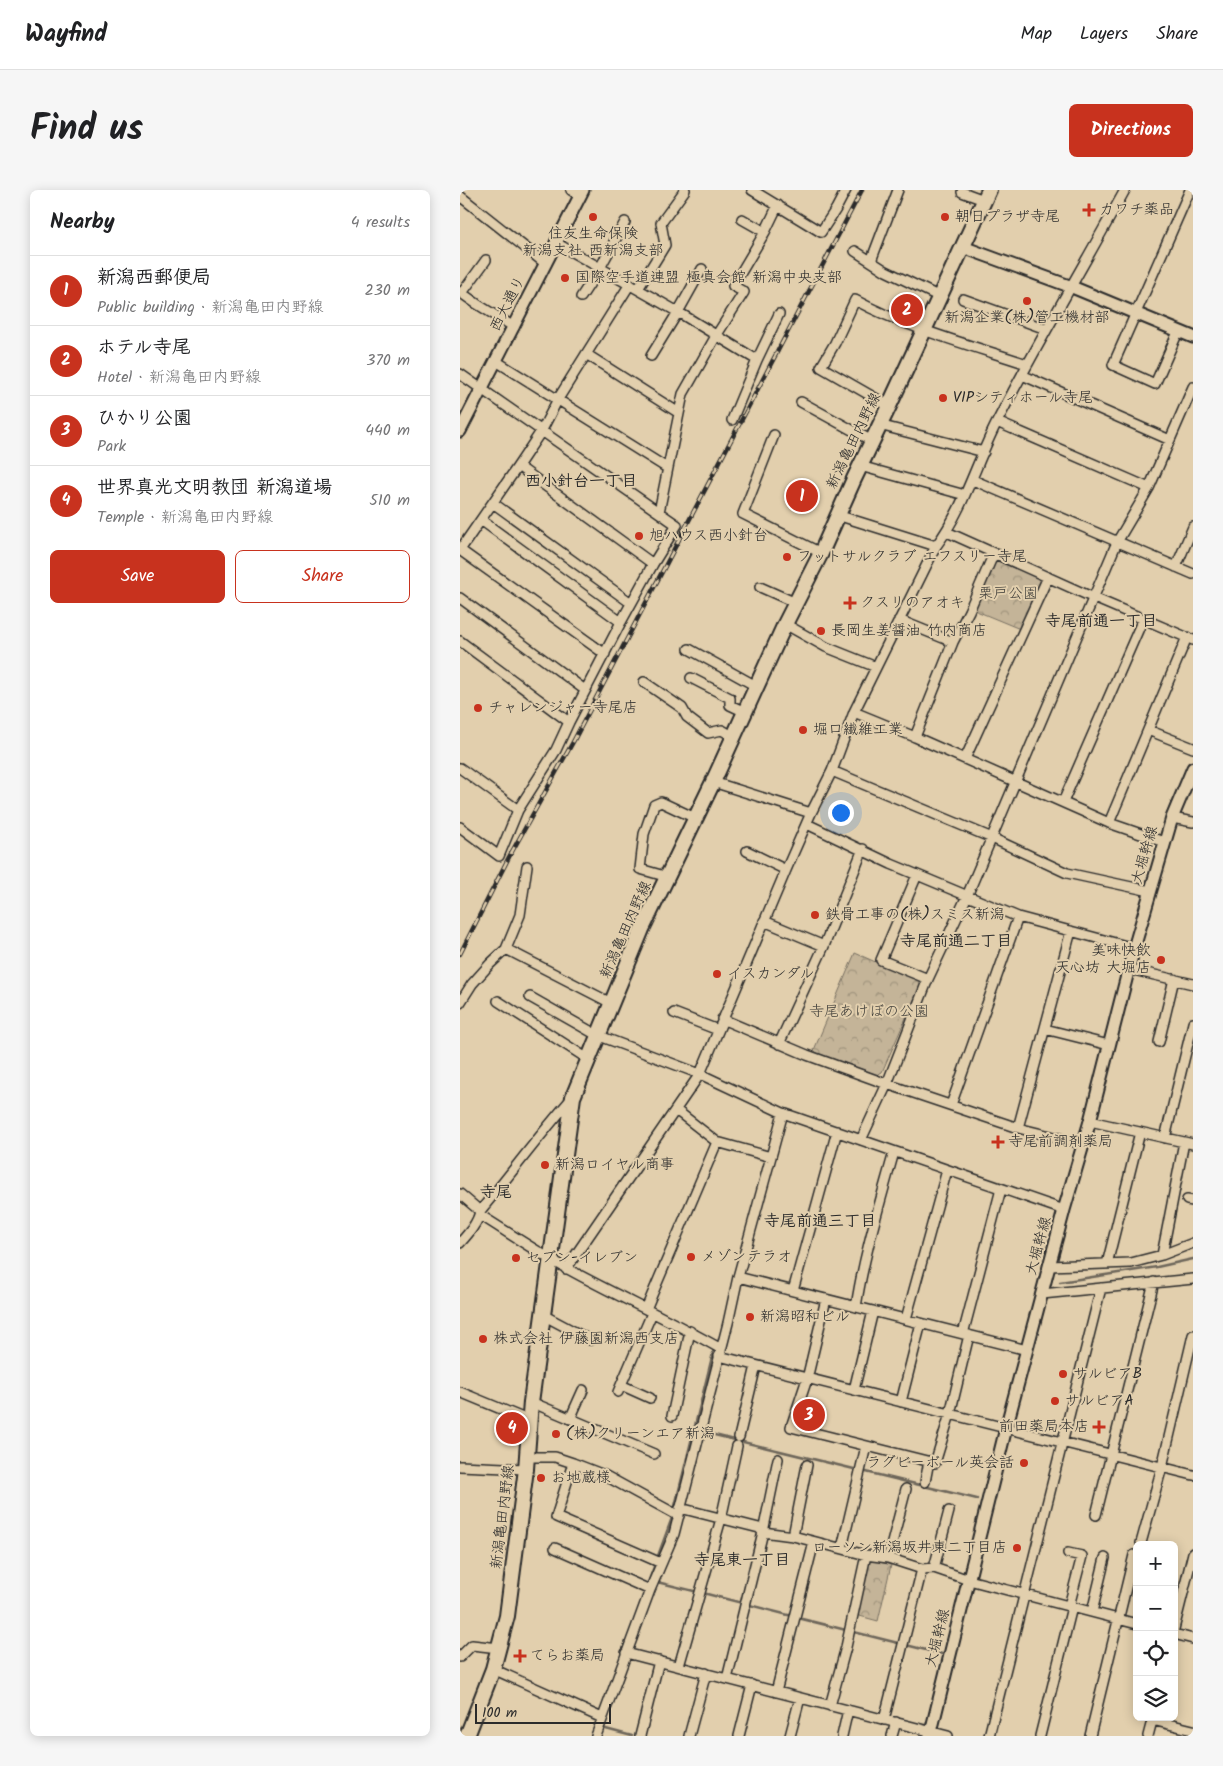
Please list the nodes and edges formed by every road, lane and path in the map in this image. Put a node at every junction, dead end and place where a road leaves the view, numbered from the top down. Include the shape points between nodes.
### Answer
1 (685, 190) edge
2 (752, 190) edge
3 (846, 190) edge
4 (898, 190) edge
5 (1126, 190) edge
6 (1190, 190) edge
7 (578, 192) edge
8 (962, 192) dead end
9 (986, 195) edge
10 (460, 196) edge
11 (778, 205) junction
12 (742, 219) dead end
13 (625, 222) dead end
14 (765, 232) junction
15 (556, 243) junction
16 (963, 247) junction
17 (855, 251) dead end
18 (486, 260) dead end
19 (871, 261) junction
20 (546, 264) junction
21 (600, 268) junction
22 (702, 269) dead end
23 (1072, 286) junction
24 (634, 287) junction
25 (461, 292) edge
26 (581, 297) dead end
27 (940, 297) junction
28 (963, 299) dead end
29 (678, 312) junction
30 (779, 314) dead end
31 (1136, 314) junction
32 (514, 327) junction
33 (1046, 329) junction
34 (924, 330) junction
35 (1178, 332) junction
36 (716, 336) junction
37 (1193, 337) edge
38 (586, 354) junction
39 (651, 356) dead end
40 (757, 360) junction
41 (496, 361) junction
42 (1027, 364) junction
43 (460, 374) edge
44 (1022, 375) junction
45 (1193, 387) edge
46 (482, 389) junction
47 (558, 399) junction
48 (801, 402) dead end
49 (889, 406) junction
50 (679, 413) junction
51 (732, 420) dead end
52 (996, 422) junction
53 (879, 425) junction
54 (542, 430) junction
55 (460, 431) edge
56 (774, 435) dead end
57 (1170, 440) junction
58 (872, 441) junction
59 (984, 452) junction
60 (518, 466) junction
61 (860, 466) junction
62 (667, 468) junction
63 (973, 480) junction
64 (1149, 488) junction
65 (965, 495) junction
66 (493, 503) junction
67 (658, 512) junction
68 (837, 515) junction
69 (482, 520) junction
70 (1193, 527) edge
71 (947, 532) junction
72 (1117, 542) junction
73 (936, 546) junction
74 (460, 550) edge
75 (821, 553) junction
76 (994, 553) junction
77 (653, 564) junction
78 (1176, 567) junction
79 (1193, 574) edge
80 (1048, 577) junction
81 (760, 588) dead end
82 (460, 598) edge
83 (1094, 598) junction
84 (631, 603) junction
85 (796, 603) junction
86 (1143, 619) junction
87 (899, 620) junction
88 (621, 622) junction
89 (785, 624) junction
90 (1190, 638) edge
91 (460, 641) edge
92 (953, 642) junction
93 (689, 649) dead end
94 (605, 654) junction
95 (876, 667) junction
96 (691, 678) dead end
97 (644, 682) dead end
98 (756, 686) junction
99 (585, 690) junction
100 (745, 712) junction
101 (854, 712) junction
102 (569, 722) junction
103 (1148, 730) junction
104 (734, 736) junction
105 (915, 737) junction
106 (1193, 748) edge
107 (965, 759) junction
108 (460, 768) edge
109 (1193, 768) edge
110 (832, 771) junction
111 (1016, 781) junction
112 (713, 782) junction
113 (1063, 802) junction
114 (518, 810) junction
115 (811, 813) junction
116 (695, 818) junction
117 (1172, 818) junction
118 (1193, 822) edge
119 (1109, 823) junction
120 (807, 824) junction
121 (460, 826) edge
122 (992, 838) junction
123 (1164, 842) junction
124 (863, 849) junction
125 (747, 851) dead end
126 (527, 866) dead end
127 (786, 870) junction
128 (917, 875) junction
129 (668, 877) junction
130 (1150, 892) junction
131 (967, 896) junction
132 (1018, 917) junction
133 (764, 921) junction
134 (1071, 931) junction
135 (824, 946) junction
136 (1134, 948) junction
137 (506, 949) junction
138 (1129, 969) junction
139 (928, 980) junction
140 (1174, 980) junction
141 (1193, 984) edge
142 (530, 997) dead end
143 (498, 1001) dead end
144 (460, 1003) edge
145 (611, 1003) junction
146 (674, 1012) dead end
147 (722, 1018) junction
148 (1193, 1023) edge
149 (1045, 1028) junction
150 (718, 1030) junction
151 (597, 1035) junction
152 (1159, 1042) dead end
153 (780, 1044) junction
154 (1110, 1045) junction
155 (588, 1059) junction
156 (700, 1074) junction
157 (887, 1084) junction
158 (573, 1098) junction
159 (951, 1106) junction
160 (676, 1110) junction
161 (783, 1113) junction
162 (1090, 1121) junction
163 (1018, 1128) junction
164 (837, 1131) junction
165 (1140, 1132) junction
166 (1165, 1138) junction
167 (861, 1140) junction
168 (717, 1142) junction
169 (1188, 1143) edge
170 (1083, 1144) junction
171 (894, 1152) junction
172 (770, 1157) junction
173 (947, 1170) junction
174 (1001, 1189) junction
175 (460, 1194) edge
176 (1064, 1210) junction
177 (480, 1213) junction
178 (460, 1242) edge
179 (1193, 1243) edge
180 (1162, 1255) junction
181 (551, 1259) junction
182 (1107, 1264) junction
183 (1050, 1266) junction
184 (566, 1269) junction
185 (738, 1277) junction
186 (1193, 1279) edge
187 (1154, 1282) junction
188 (1101, 1288) junction
189 (793, 1291) junction
190 (1042, 1294) junction
191 (826, 1299) junction
192 (856, 1307) junction
193 (649, 1311) junction
194 (873, 1311) junction
195 (543, 1315) junction
196 (906, 1319) junction
197 (920, 1323) junction
198 (690, 1331) junction
199 (966, 1334) junction
200 (1193, 1335) edge
201 (590, 1340) dead end
202 (1027, 1350) junction
203 (720, 1352) junction
204 (756, 1366) junction
205 (807, 1378) junction
206 (583, 1390) dead end
207 (854, 1390) junction
208 (460, 1392) edge
209 (650, 1398) dead end
210 (531, 1402) junction
211 (901, 1402) junction
212 (950, 1414) junction
213 (672, 1416) dead end
214 (570, 1419) junction
215 (530, 1421) junction
216 (1006, 1428) junction
217 (1062, 1442) junction
218 (866, 1446) junction
219 (654, 1454) dead end
220 (1111, 1455) junction
221 (778, 1459) dead end
222 (929, 1461) junction
223 (527, 1463) junction
224 (573, 1463) junction
225 (807, 1465) dead end
226 (460, 1466) edge
227 (1162, 1467) junction
228 (1193, 1475) edge
229 (925, 1482) dead end
230 (906, 1489) dead end
231 (949, 1511) dead end
232 (680, 1512) junction
233 (1096, 1515) dead end
234 (721, 1519) junction
235 (763, 1532) junction
236 (793, 1536) junction
237 (1143, 1541) edge
238 (814, 1542) junction
239 (555, 1548) dead end
240 (842, 1548) junction
241 (1068, 1553) dead end
242 (1193, 1553) edge
243 (866, 1555) junction
244 (888, 1558) junction
245 (1105, 1558) dead end
246 (1133, 1559) edge
247 (662, 1563) junction
248 (934, 1568) junction
249 (922, 1569) junction
250 (969, 1580) junction
251 (650, 1590) junction
252 (1024, 1594) junction
253 (1071, 1607) junction
254 (1092, 1612) junction
255 (1178, 1614) edge
256 (1118, 1619) junction
257 (1133, 1623) edge
258 (1178, 1635) edge
259 (1193, 1639) edge
260 (499, 1648) junction
261 (626, 1653) junction
262 (460, 1657) edge
263 (659, 1661) junction
264 (679, 1666) junction
265 (493, 1669) junction
266 (706, 1673) junction
267 (727, 1679) junction
268 (752, 1685) junction
269 (776, 1692) junction
270 (800, 1698) junction
271 (830, 1706) junction
272 (848, 1710) junction
273 (602, 1718) junction
274 (884, 1720) junction
275 (1152, 1721) edge
276 (1159, 1721) edge
277 (896, 1722) junction
278 (1193, 1730) edge
279 (930, 1734) edge
280 (467, 1736) edge
281 (596, 1736) edge
282 (640, 1736) edge
283 (689, 1736) edge
284 (738, 1736) edge
285 (790, 1736) edge
286 (842, 1736) edge
287 (892, 1736) edge
288 (948, 1736) edge
289 (989, 1736) edge
290 (1040, 1736) edge
291 (1090, 1736) edge
292 (1148, 1736) edge

1 - 24 street via 661,222 665,245
2 - 11 street
3 - 11 street via 821,232
4 - 19 street
5 - 23 street
6 - 31 street
7 - 15 street, 西大通り
8 - 9 street
9 - 16 main road, 新潟亀田内野線
10 - 20 street
11 - 14 street
12 - 14 street
13 - 21 street
14 - 36 street via 733,286 744,292
15 - 20 street, 西大通り
15 - 21 street
16 - 23 street
16 - 27 main road, 新潟亀田内野線
17 - 19 street
18 - 25 street
19 - 27 street
20 - 32 street, 西大通り
21 - 24 street
21 - 26 street
22 - 29 street
23 - 31 street
23 - 33 street
24 - 29 street
24 - 38 street
25 - 32 street
27 - 34 main road, 新潟亀田内野線
28 - 33 street
29 - 36 street
29 - 39 street
30 - 40 street
31 - 35 street
31 - 35 street via 1112,365 1155,384
32 - 41 street, 西大通り
33 - 42 street
34 - 42 street
34 - 49 main road, 新潟亀田内野線
34 - 49 street via 855,300 821,367
35 - 37 street
36 - 40 street
36 - 50 street via 683,394
38 - 47 street
38 - 50 street
40 - 51 street
41 - 46 street, 西大通り
41 - 47 street
42 - 44 street
43 - 46 street
44 - 52 street
44 - 57 street
45 - 57 street
46 - 54 street
46 - 55 street, 西大通り
47 - 54 street
47 - 62 street
48 - 58 street
49 - 53 main road, 新潟亀田内野線
50 - 62 street
52 - 59 street
52 - 64 street
53 - 58 main road, 新潟亀田内野線
53 - 59 street
54 - 60 street
54 - 67 street
56 - 75 street via 743,514
57 - 64 street
58 - 61 main road, 新潟亀田内野線
59 - 63 street
60 - 66 street
60 - 77 street
61 - 65 street
61 - 68 main road, 新潟亀田内野線
62 - 67 street
63 - 65 street
63 - 72 street
64 - 72 street
65 - 71 street
66 - 69 street
66 - 84 street
67 - 77 street via 677,525
68 - 73 street
68 - 75 main road, 新潟亀田内野線
69 - 74 street
69 - 88 street
70 - 78 street
71 - 73 street
71 - 76 street
72 - 78 street
72 - 83 street
73 - 87 street
74 - 94 street
75 - 85 main road, 新潟亀田内野線
76 - 80 street
76 - 92 street
77 - 84 street
78 - 79 street
80 - 83 street
80 - 107 street
81 - 85 street
82 - 99 street
83 - 86 street
83 - 111 street
84 - 88 street
85 - 89 main road, 新潟亀田内野線
86 - 90 street
86 - 113 street
87 - 92 street
87 - 95 street
88 - 94 street
89 - 95 street via 826,647
89 - 98 main road, 新潟亀田内野線
90 - 103 street
91 - 102 street
92 - 105 street
93 - 98 street
94 - 99 street
95 - 101 street
96 - 100 street via 730,698 730,705
97 - 104 street via 682,708 687,718 708,733 722,730
98 - 100 main road, 新潟亀田内野線
99 - 102 street
100 - 104 main road, 新潟亀田内野線
101 - 105 street
101 - 110 street
102 - 114 street via 556,750
103 - 106 street
103 - 119 street
104 - 112 main road, 新潟亀田内野線
105 - 107 street
107 - 111 street
108 - 114 street
109 - 117 street, 大堀幹線
110 - 115 street
110 - 122 street
111 - 113 street
111 - 122 street
112 - 115 street
112 - 116 main road, 新潟亀田内野線
113 - 119 street
114 - 121 street via 499,856
115 - 120 street
116 - 129 main road, 新潟亀田内野線
116 - 129 street via 661,802 654,805 644,834 640,869
117 - 118 street
117 - 123 street, 大堀幹線
119 - 123 street
120 - 124 street
120 - 127 street
122 - 130 street via 1068,872
122 - 131 street
123 - 130 street, 大堀幹線
124 - 128 street
124 - 135 street
125 - 127 street
126 - 137 street via 520,915
127 - 133 street
128 - 131 street
128 - 139 street via 881,960
129 - 145 main road, 新潟亀田内野線
130 - 136 street, 大堀幹線
131 - 132 street
131 - 139 street
132 - 134 street
132 - 159 street
133 - 135 street
133 - 147 street
134 - 136 street
134 - 149 street
135 - 153 street
136 - 138 street, 大堀幹線
137 - 144 street via 472,984
137 - 145 street
138 - 140 street
138 - 154 street, 大堀幹線
139 - 157 street
140 - 141 street
140 - 152 street
142 - 151 street
143 - 155 street
145 - 151 main road, 新潟亀田内野線
146 - 150 street
147 - 150 street
147 - 153 street
148 - 166 street
149 - 154 street
149 - 163 street
150 - 156 street
151 - 155 main road, 新潟亀田内野線
151 - 156 street
153 - 157 street
154 - 162 street, 大堀幹線
155 - 158 main road, 新潟亀田内野線
156 - 160 street
156 - 161 street
157 - 159 street
157 - 167 street
158 - 177 street via 550,1122
158 - 181 main road, 新潟亀田内野線
159 - 163 street
160 - 168 street
160 - 184 street
161 - 164 street
161 - 172 street
162 - 165 street
162 - 170 street, 大堀幹線
163 - 170 street
164 - 167 street
164 - 189 street
165 - 166 street
165 - 182 street
166 - 169 street
167 - 171 street
168 - 172 street
168 - 193 street
169 - 180 street
170 - 176 street, 大堀幹線
171 - 173 street
171 - 192 street
172 - 185 street
173 - 174 street
173 - 196 street
174 - 176 street
174 - 199 street
175 - 177 street
176 - 183 street, 大堀幹線
177 - 178 street
177 - 181 street
179 - 180 street
180 - 182 street via 1131,1263
181 - 184 street
181 - 195 main road, 新潟亀田内野線
182 - 183 street
183 - 190 street, 大堀幹線
184 - 193 street
185 - 189 street
185 - 203 street
186 - 187 street
187 - 188 street
187 - 220 street
188 - 190 street
188 - 217 street
189 - 191 street
190 - 202 street, 大堀幹線
191 - 192 street
191 - 205 street
192 - 194 street
193 - 198 street
193 - 209 street via 620,1388
194 - 196 street
194 - 207 street
195 - 201 street
195 - 210 main road, 新潟亀田内野線
196 - 197 street
197 - 199 street
197 - 211 street
198 - 203 street
198 - 213 street
199 - 202 street
199 - 212 street
200 - 227 street
202 - 216 street, 大堀幹線
203 - 204 street
203 - 232 street
204 - 205 street
204 - 234 street
205 - 207 street
205 - 218 street via 792,1427
206 - 214 street
207 - 211 street
208 - 215 street
210 - 214 street
210 - 215 main road, 新潟亀田内野線
211 - 212 street
212 - 216 street
212 - 222 street via 935,1462
214 - 219 street
215 - 223 main road, 新潟亀田内野線
216 - 217 street
216 - 250 street, 大堀幹線
217 - 220 street
217 - 252 street
218 - 222 street
218 - 240 street
220 - 227 street
220 - 233 street
221 - 235 street
222 - 229 street
223 - 224 street via 554,1457
223 - 226 street
223 - 260 main road, 新潟亀田内野線 via 507,1616
224 - 232 street
224 - 247 street via 556,1517
225 - 236 street
227 - 228 street
227 - 237 street
230 - 244 street
231 - 248 street
232 - 234 street
232 - 247 street
234 - 235 street
234 - 264 street
235 - 236 street
235 - 267 street
236 - 238 street
238 - 240 street
238 - 269 street
239 - 251 street
240 - 243 street
241 - 253 street via 1082,1556
242 - 255 street
243 - 244 street
243 - 271 street
244 - 249 street
245 - 254 street
246 - 256 street
247 - 251 street
248 - 249 street
248 - 250 street
249 - 274 street
250 - 252 street
250 - 279 street, 大堀幹線
251 - 261 street
252 - 253 street
252 - 289 street
253 - 254 street
253 - 290 street
254 - 256 street
256 - 257 street
256 - 291 street
258 - 259 street
260 - 262 street via 472,1645
260 - 265 main road, 新潟亀田内野線
261 - 263 street
261 - 273 street
263 - 264 street
263 - 282 street
264 - 266 street
265 - 273 street
265 - 280 main road, 新潟亀田内野線
266 - 267 street
266 - 283 street
267 - 268 street
268 - 269 street
268 - 284 street
269 - 270 street
270 - 271 street
270 - 285 street
271 - 272 street
272 - 274 street
272 - 286 street
273 - 281 street
274 - 277 street
275 - 292 street
276 - 278 street
277 - 279 street
277 - 287 street
279 - 288 street

